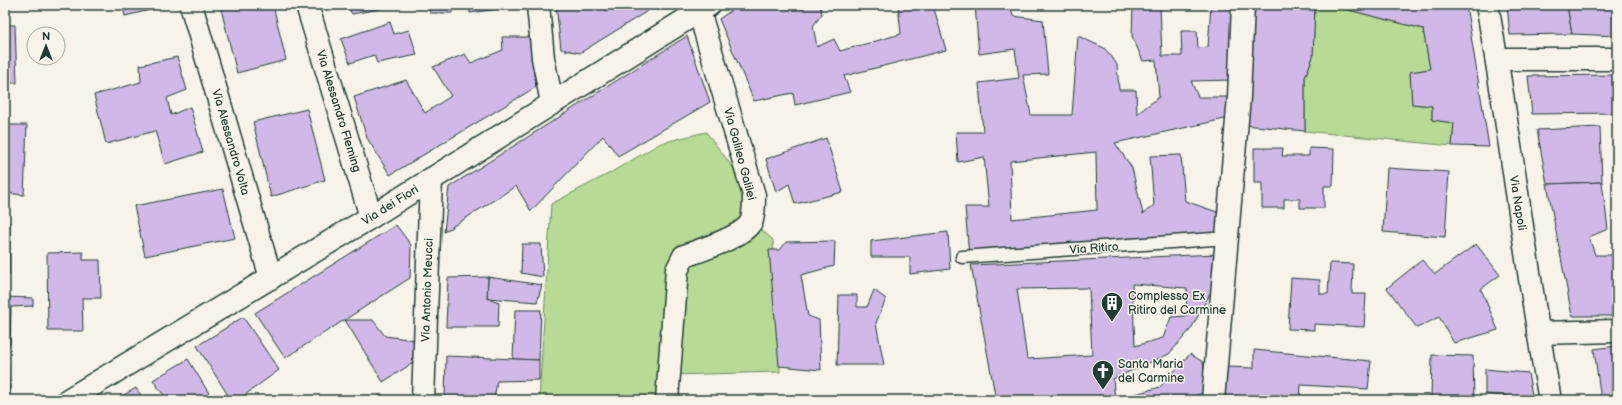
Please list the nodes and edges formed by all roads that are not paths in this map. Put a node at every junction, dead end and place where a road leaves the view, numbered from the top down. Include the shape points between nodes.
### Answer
1 (191, 5) edge
2 (307, 5) edge
3 (538, 5) edge
4 (1243, 5) edge
5 (1487, 5) edge
6 (704, 8) edge
7 (1497, 59) junction
8 (1617, 59) edge
9 (552, 103) junction
10 (431, 179) junction
11 (371, 217) junction
12 (1227, 238) junction
13 (962, 257) dead end
14 (271, 278) junction
15 (1617, 331) edge
16 (1538, 333) junction
17 (68, 400) edge
18 (423, 400) edge
19 (667, 400) edge
20 (1213, 400) edge
21 (1550, 400) edge

1 - 14 street, Via Alessandro Volta
2 - 11 street, Via Alessandro Fleming
3 - 9 street via 543,58
4 - 12 street via 1239,97
5 - 7 street, Via Napoli
6 - 9 street, Via dei Fiori
6 - 19 street, Via Galileo Galilei via 754,195 754,208 752,220 739,234 684,256 680,262 677,270
7 - 8 street
7 - 16 street, Via Napoli
9 - 10 street, Via dei Fiori
10 - 11 street, Via dei Fiori
10 - 18 street, Via Antonio Meucci
11 - 14 street, Via dei Fiori
12 - 13 lane, Via Ritiro
12 - 20 street
14 - 17 street, Via dei Fiori
15 - 16 street
16 - 21 street, Via Napoli

